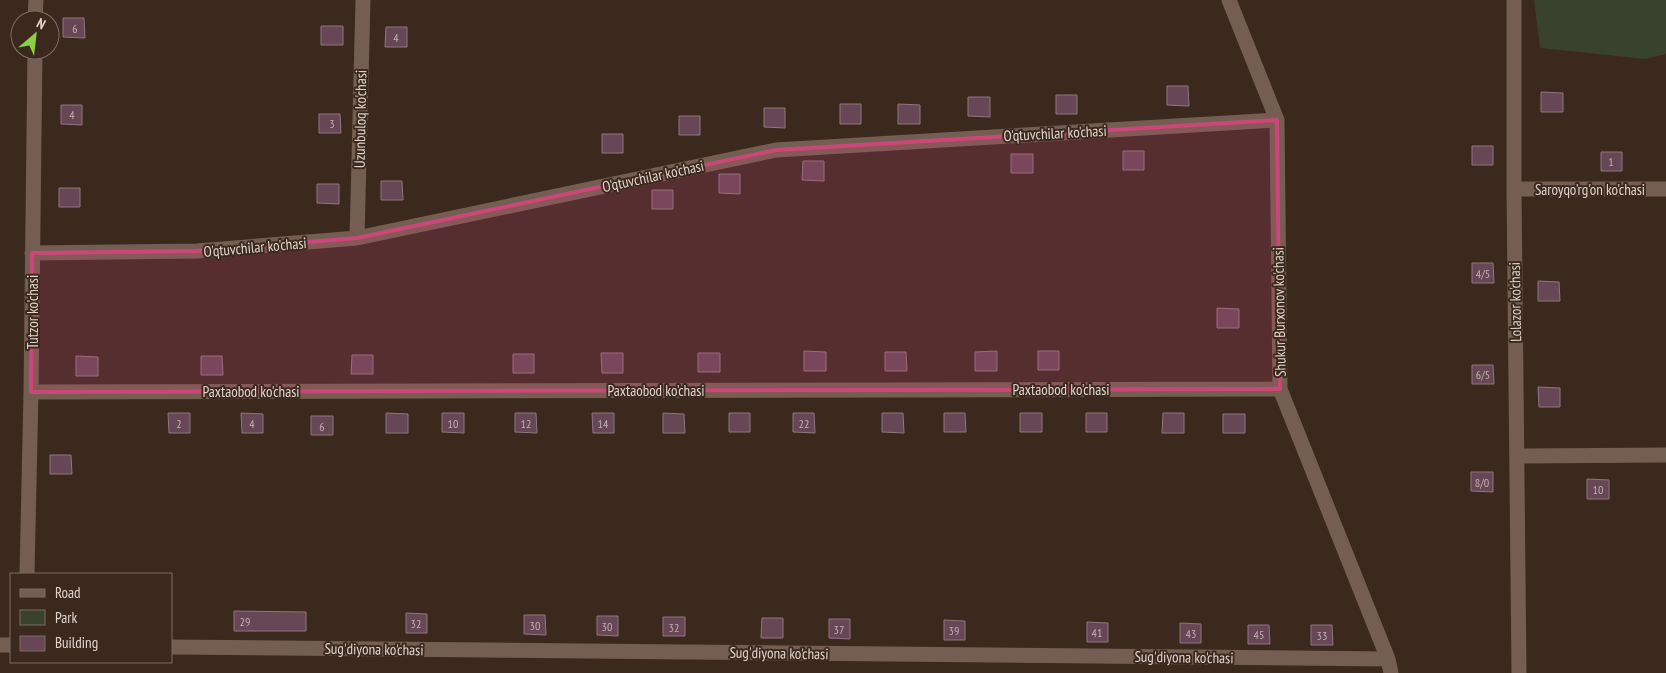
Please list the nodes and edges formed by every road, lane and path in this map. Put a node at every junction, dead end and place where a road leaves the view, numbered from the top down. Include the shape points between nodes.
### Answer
1 (362, 0) edge
2 (1229, 0) edge
3 (1514, 0) edge
4 (35, 60) edge
5 (1277, 120) junction
6 (1514, 189) junction
7 (1666, 189) edge
8 (357, 238) junction
9 (32, 253) junction
10 (1280, 388) junction
11 (31, 392) junction
12 (1666, 455) edge
13 (1517, 456) junction
14 (28, 573) edge
15 (172, 647) edge
16 (1390, 666) edge
17 (1519, 673) edge

1 - 8 street, Uzunbuloq ko'chasi
2 - 5 street, Shukur Burxonov ko'chasi
3 - 6 street, Lolazor ko'chasi
4 - 9 street, Tutzor ko'chasi
5 - 8 street, O'qtuvchilar ko'chasi via 776,150
5 - 10 street, Shukur Burxonov ko'chasi
6 - 7 street, Saroyqo'rg'on ko'chasi
6 - 13 street, Lolazor ko'chasi
8 - 9 street, O'qtuvchilar ko'chasi via 197,251
9 - 11 street, Tutzor ko'chasi
10 - 11 street, Paxtaobod ko'chasi
10 - 16 street, Shukur Burxonov ko'chasi
11 - 14 street, Tutzor ko'chasi
12 - 13 street
13 - 17 street, Lolazor ko'chasi
15 - 16 street, Sug'diyona ko'chasi

